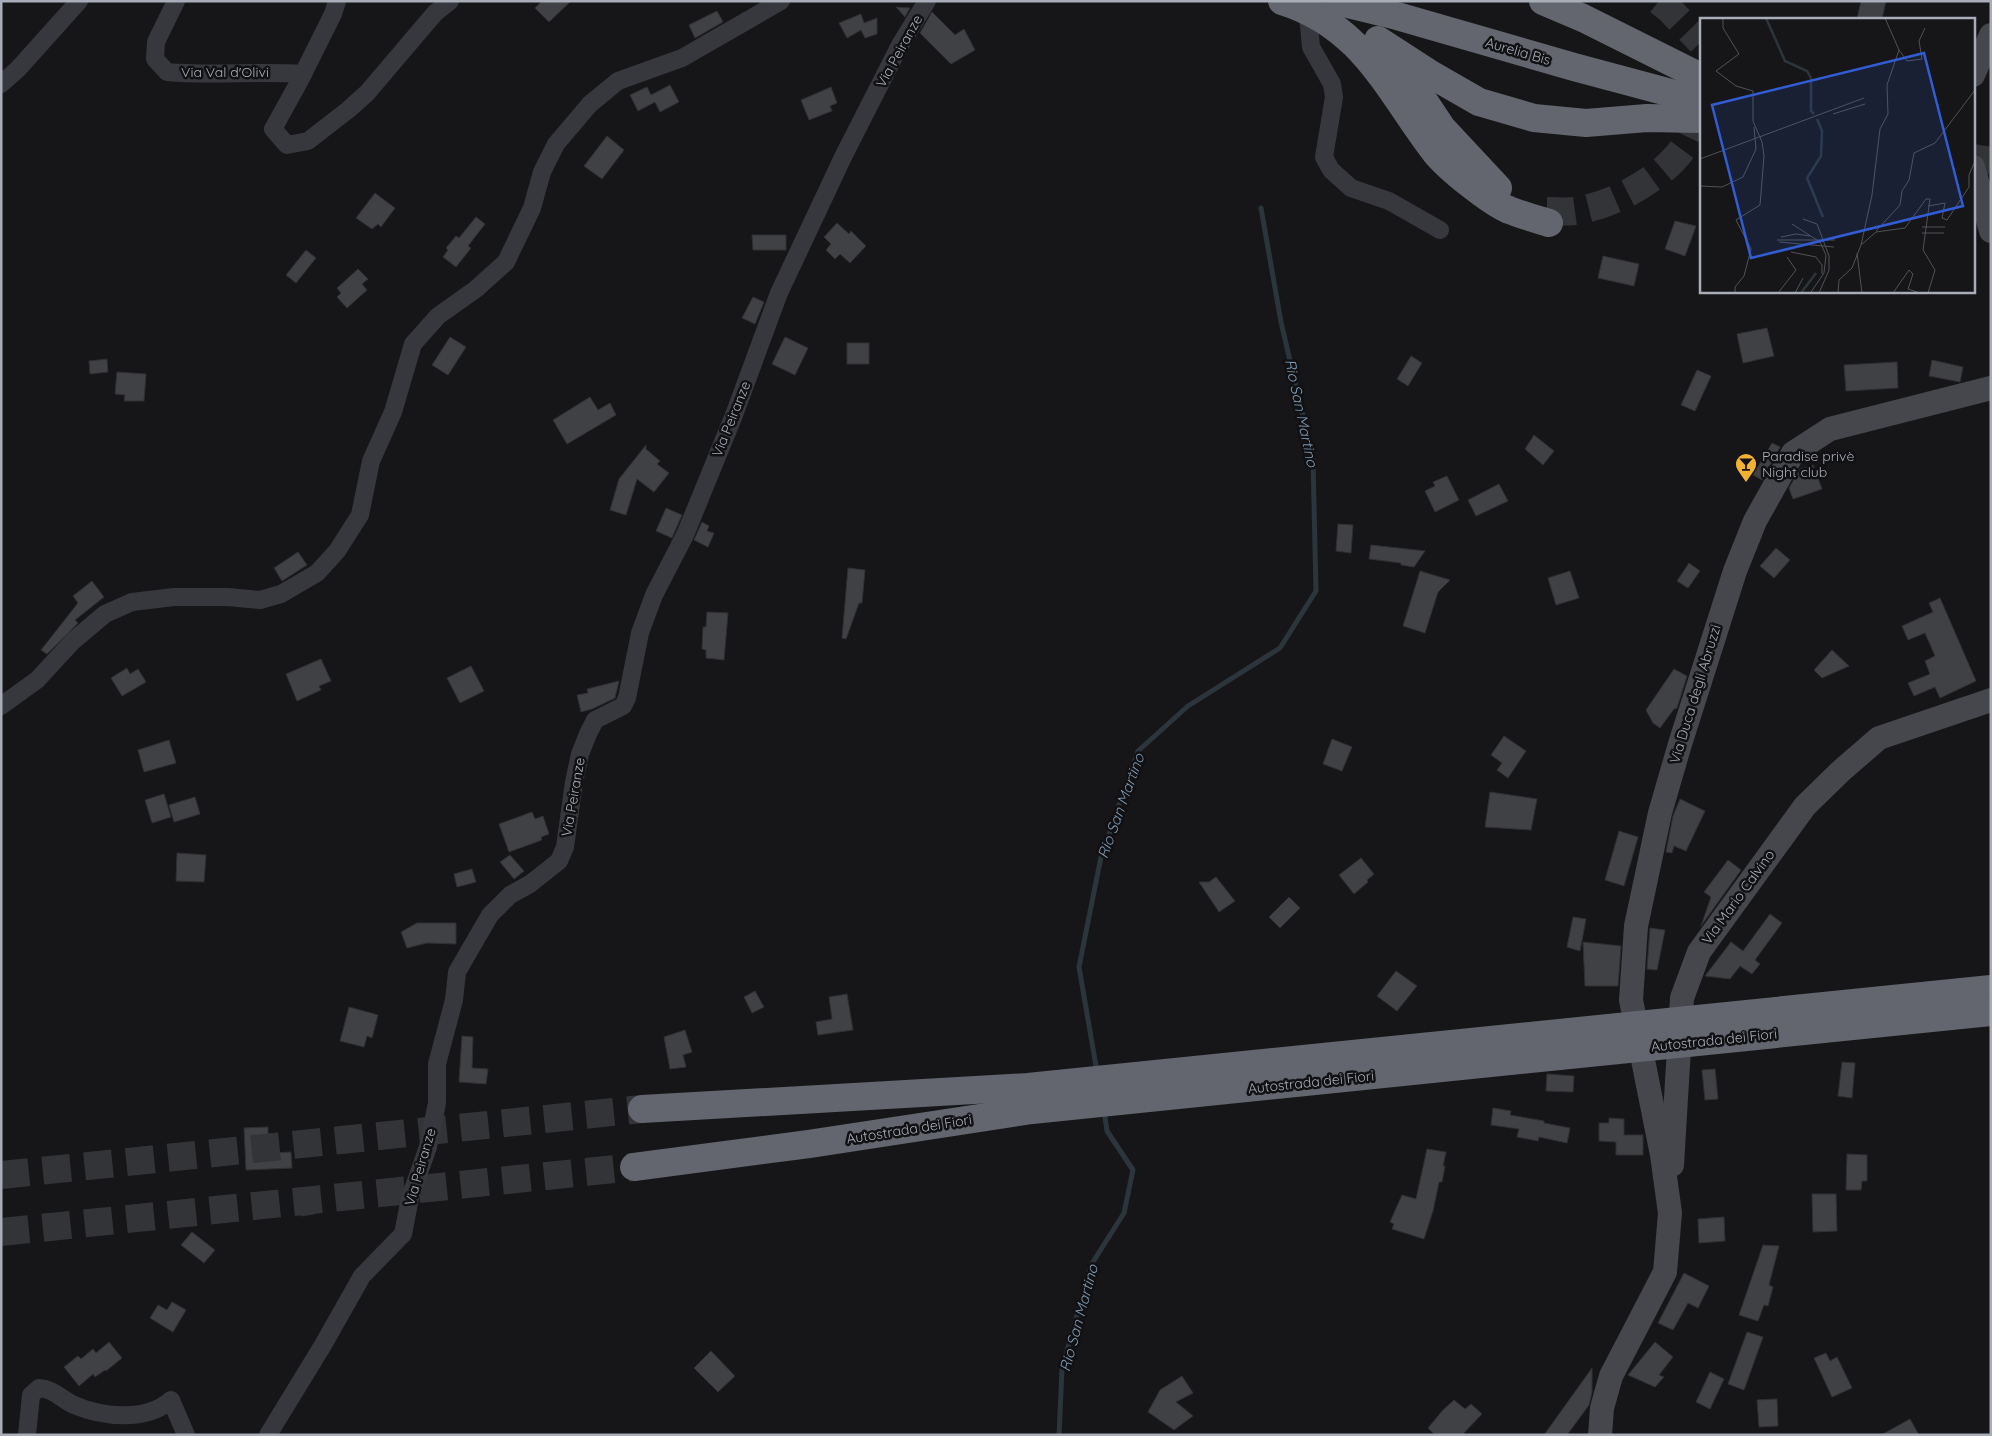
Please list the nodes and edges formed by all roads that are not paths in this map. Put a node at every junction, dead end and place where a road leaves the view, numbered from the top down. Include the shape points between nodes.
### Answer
1 (79, 1) edge
2 (176, 1) edge
3 (337, 1) edge
4 (450, 1) edge
5 (781, 1) edge
6 (927, 1) edge
7 (1282, 1) edge
8 (1306, 1) edge
9 (1335, 1) edge
10 (1350, 1) edge
11 (1544, 1) edge
12 (1991, 35) edge
13 (1378, 40) junction
14 (1974, 73) edge
15 (303, 74) junction
16 (1700, 76) edge
17 (1, 84) edge
18 (1700, 100) edge
19 (1700, 119) edge
20 (1974, 171) edge
21 (1440, 230) dead end
22 (1991, 231) edge
23 (1991, 388) edge
24 (1991, 700) edge
25 (1, 706) edge
26 (1991, 989) edge
27 (1934, 1006) junction
28 (1991, 1012) edge
29 (642, 1109) tunnel mouth
30 (634, 1167) tunnel mouth
31 (1670, 1213) junction
32 (27, 1435) edge
33 (186, 1435) edge
34 (268, 1435) edge
35 (1600, 1435) edge

1 - 17 street
2 - 15 street, Via Val d'Olivi via 156,42 155,59 167,72
3 - 15 street
4 - 15 street via 435,13 348,110 308,141 287,145 273,129
5 - 25 street via 682,58 618,81 590,104 556,144 542,172 532,208 506,262 438,316 413,344 394,412 371,461 360,515 337,551 317,573 281,594 260,600 174,596 132,602 105,614 37,680
6 - 34 street, Via Peiranze via 900,45 843,157 779,293 685,535 654,596 640,633 627,698 623,706 595,720 588,734 580,754 565,846 559,861 510,895 490,916 456,972 454,1000 437,1064 437,1103 403,1234 362,1276
7 - 13 highway via 1317,15 1351,40 1380,72 1436,153 1463,179 1508,210 1548,217 1508,198 1442,128
8 - 21 street via 1311,47 1332,84 1334,97 1324,157 1331,170 1351,188 1389,201
9 - 18 highway, Aurelia Bis
10 - 13 highway
11 - 16 highway
12 - 14 street
13 - 19 highway via 1480,102 1534,118 1586,123 1647,118
20 - 22 street
23 - 31 street, Via Duca degli Abruzzi via 1830,429 1793,454 1754,521 1722,608 1680,744 1660,813 1636,926 1631,1000 1662,1155
24 - 31 street, Via Mario Calvino via 1879,738 1805,806 1699,952 1682,998
26 - 27 highway, Autostrada dei Fiori
27 - 28 highway, Autostrada dei Fiori
27 - 29 highway, Autostrada dei Fiori via 1028,1087
27 - 30 highway, Autostrada dei Fiori via 1032,1110
31 - 35 street via 1665,1272 1611,1376 1602,1408
32 - 33 street via 32,1396 39,1388 45,1388 73,1404 119,1415 141,1414 160,1408 171,1400

